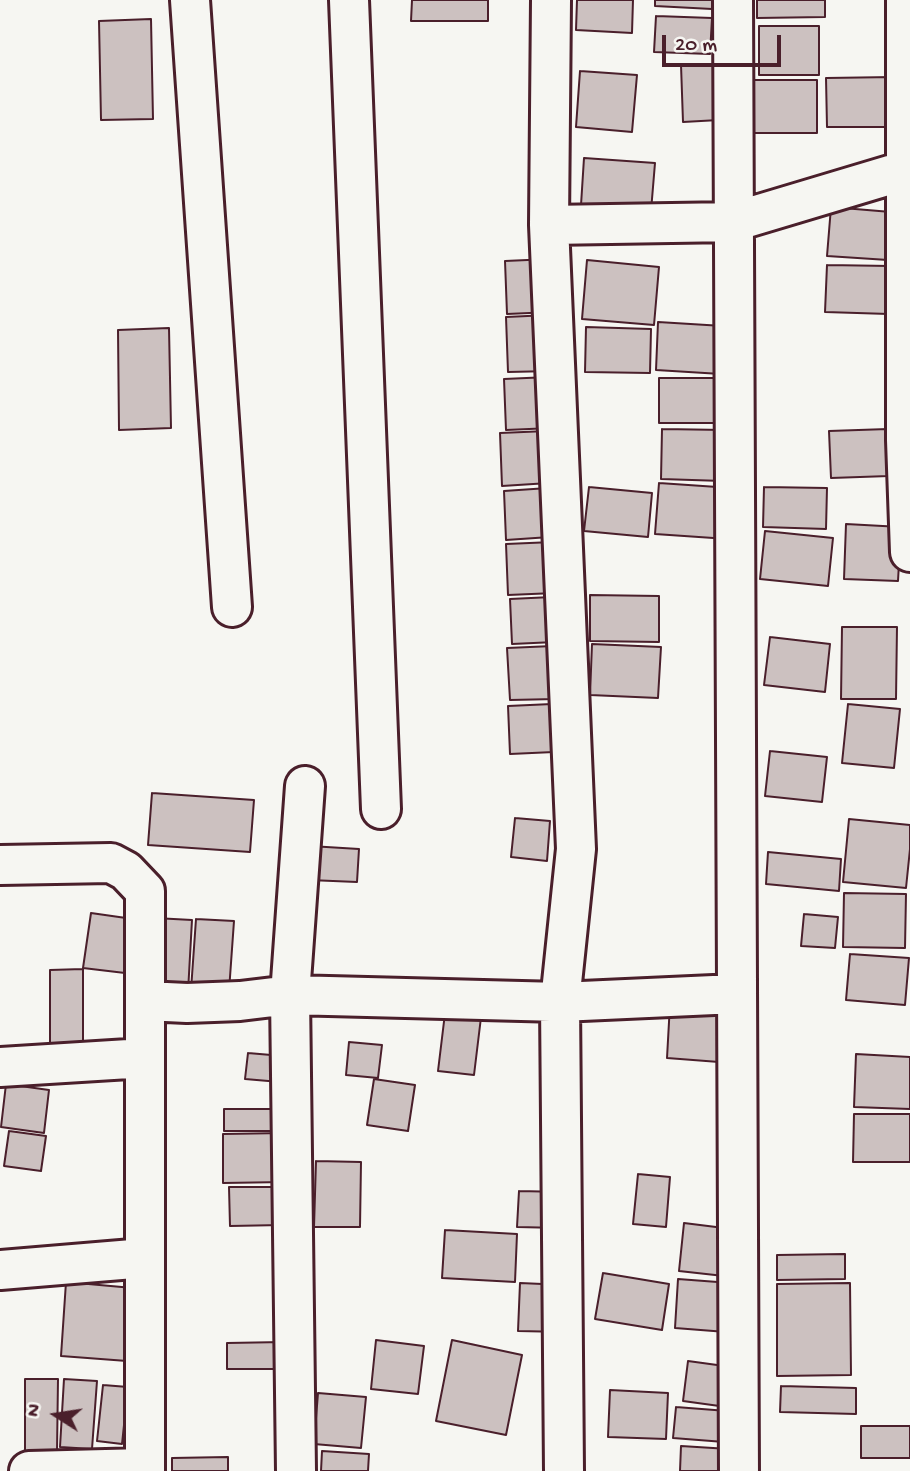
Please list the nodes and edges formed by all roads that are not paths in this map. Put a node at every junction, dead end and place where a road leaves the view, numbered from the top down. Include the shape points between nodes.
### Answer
1 (190, 0) edge
2 (349, 0) edge
3 (551, 0) edge
4 (733, 0) edge
5 (906, 0) edge
6 (908, 170) edge
7 (733, 222) junction
8 (549, 225) junction
9 (910, 552) edge
10 (232, 607) dead end
11 (305, 786) dead end
12 (381, 809) dead end
13 (0, 865) edge
14 (736, 994) junction
15 (290, 995) junction
16 (145, 1002) junction
17 (560, 1002) junction
18 (145, 1058) junction
19 (0, 1067) edge
20 (145, 1258) junction
21 (0, 1270) edge
22 (145, 1469) edge
23 (29, 1471) edge
24 (296, 1471) edge
25 (565, 1471) edge
26 (739, 1471) edge

1 - 10 street
2 - 12 street
3 - 8 street
4 - 7 street
5 - 6 street
6 - 7 street
6 - 9 street
7 - 8 street
7 - 14 street
8 - 17 street via 576,849
11 - 15 street
13 - 16 street via 111,863 126,871 145,891
14 - 17 street
14 - 26 street
15 - 16 street via 240,1001
15 - 17 street
15 - 24 street
16 - 18 street
17 - 25 street
18 - 19 street
18 - 20 street
20 - 21 street
20 - 22 street
22 - 23 street

